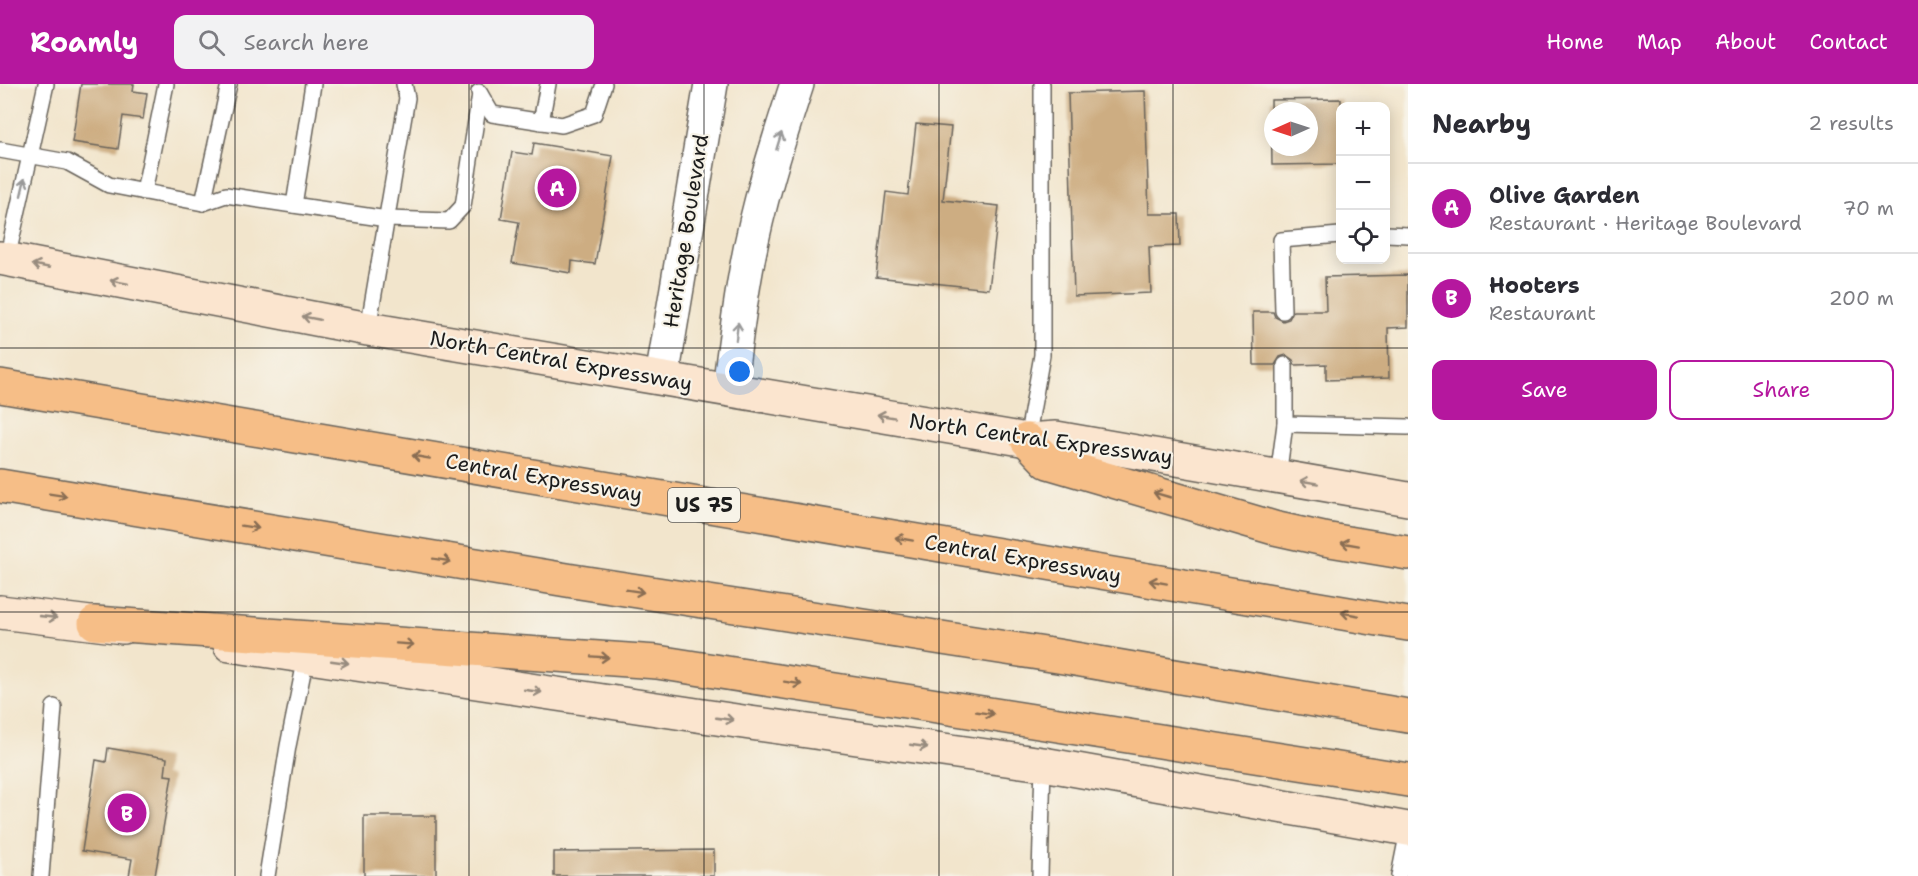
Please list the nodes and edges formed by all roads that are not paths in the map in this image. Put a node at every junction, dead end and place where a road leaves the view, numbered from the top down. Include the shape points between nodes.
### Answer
1 (46, 84) edge
2 (166, 84) edge
3 (229, 84) edge
4 (313, 84) edge
5 (404, 84) edge
6 (548, 84) edge
7 (604, 84) edge
8 (711, 84) edge
9 (797, 84) edge
10 (1042, 84) edge
11 (479, 89) edge
12 (541, 122) junction
13 (0, 150) edge
14 (30, 156) junction
15 (144, 192) junction
16 (203, 203) junction
17 (294, 206) junction
18 (387, 219) junction
19 (1390, 234) edge
20 (1408, 235) edge
21 (1336, 236) edge
22 (3, 259) edge
23 (1283, 311) dead end
24 (368, 329) junction
25 (1285, 365) dead end
26 (662, 378) junction
27 (0, 386) edge
28 (729, 389) junction
29 (1285, 424) junction
30 (1408, 427) edge
31 (1026, 440) junction
32 (1278, 477) junction
33 (0, 486) edge
34 (1408, 499) edge
35 (1408, 553) edge
36 (0, 612) edge
37 (95, 622) junction
38 (1408, 624) edge
39 (306, 657) junction
40 (54, 707) dead end
41 (1408, 716) edge
42 (1044, 764) junction
43 (1408, 780) edge
44 (1408, 830) edge
45 (41, 876) edge
46 (267, 876) edge
47 (1040, 876) edge
48 (1399, 876) edge

1 - 14 lane
2 - 15 lane
3 - 16 lane
4 - 17 lane
5 - 18 lane via 407,98
6 - 12 lane
7 - 12 lane via 594,114 562,125
8 - 26 street, Heritage Boulevard
28 -> 9 street via 744,279 757,219
10 - 31 lane via 1042,355
11 - 12 lane via 492,114
11 - 18 lane via 463,206 449,221
13 - 14 lane
14 - 15 lane via 67,162 109,185
22 -> 14 lane
15 - 16 lane
16 - 17 lane via 226,195
17 - 18 lane
18 - 24 lane
19 - 20 lane
21 - 23 lane via 1281,240
24 -> 22 main road, North Central Expressway
24 - 26 main road, North Central Expressway
25 - 29 lane
26 - 28 main road, North Central Expressway
38 -> 27 highway, Central Expressway / US 75
31 -> 28 main road, North Central Expressway
29 - 30 lane
29 - 32 lane
31 - 32 main road, North Central Expressway via 1056,438
35 -> 31 highway via 1274,528 1048,462
34 -> 32 main road, North Central Expressway
33 -> 41 highway
36 -> 37 main road
37 - 39 main road
37 -> 43 highway via 657,662
39 -> 42 main road
39 - 46 lane
40 - 45 lane
42 - 44 main road
42 - 47 lane
44 - 48 lane

